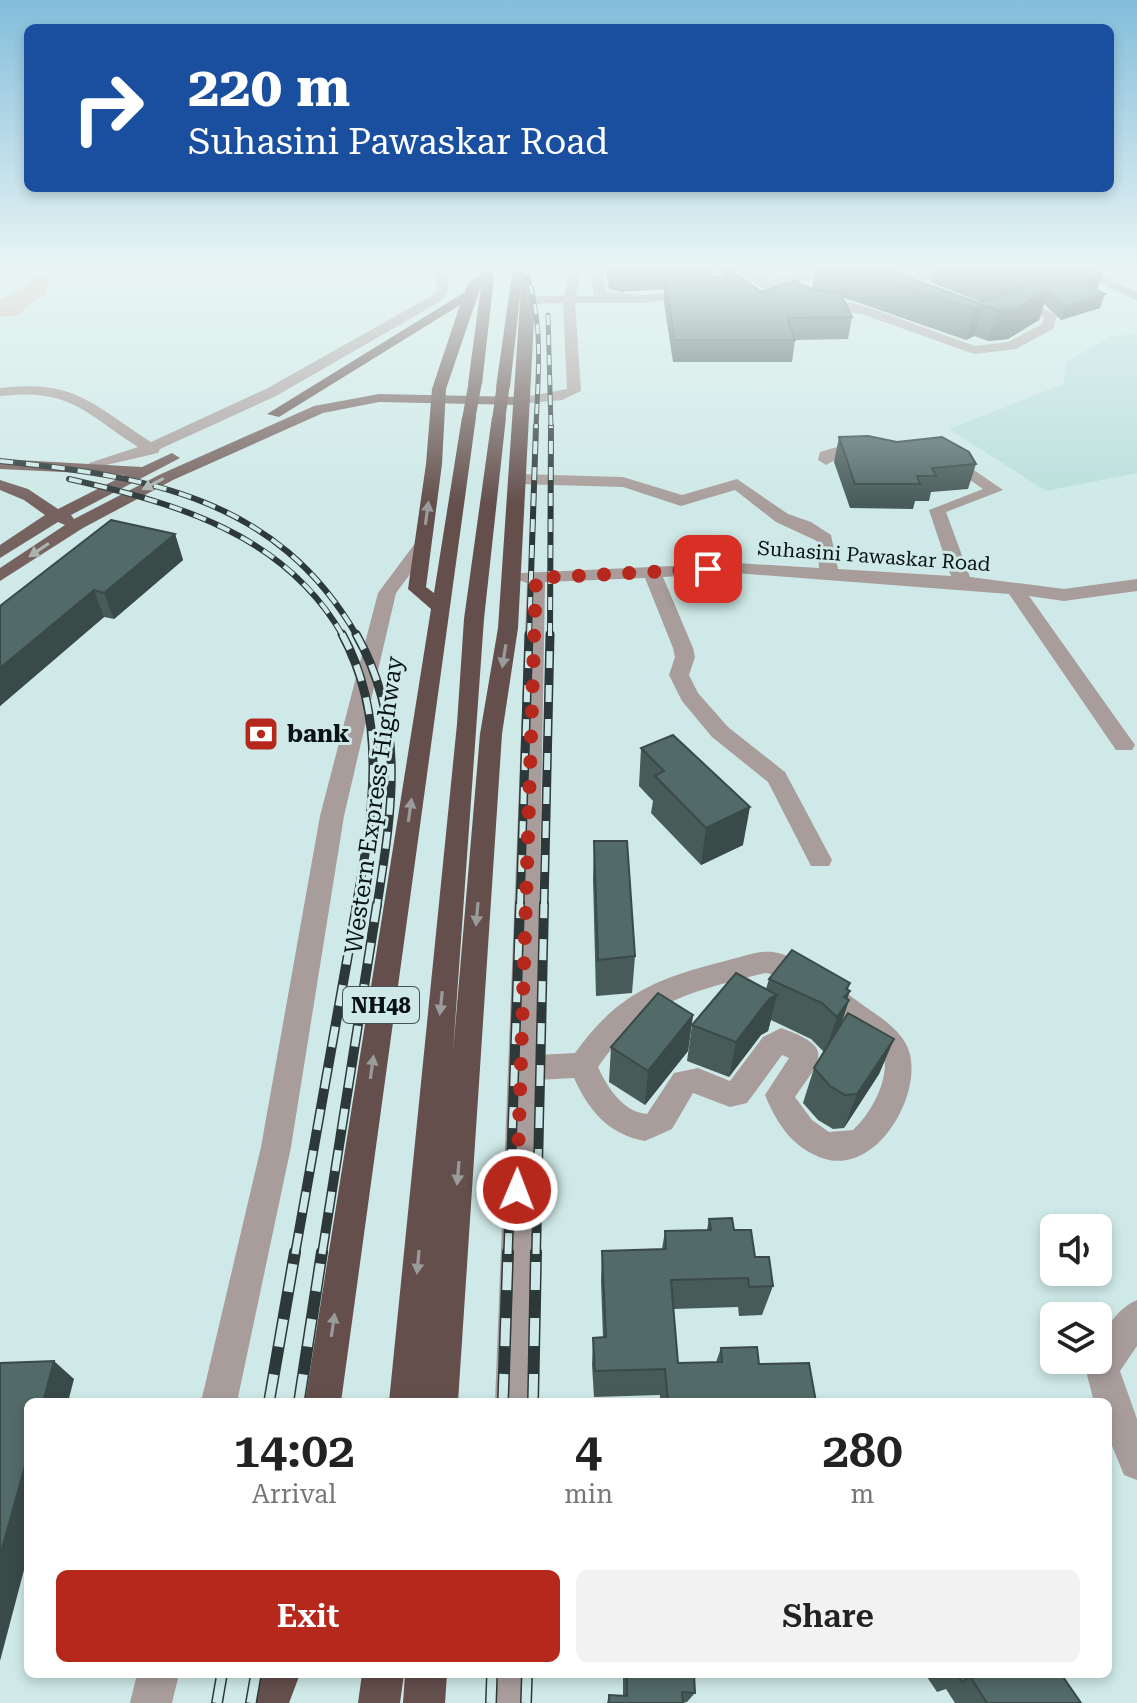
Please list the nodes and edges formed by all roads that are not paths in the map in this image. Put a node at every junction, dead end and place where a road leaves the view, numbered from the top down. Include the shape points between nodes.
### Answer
1 (354, 345) edge
2 (386, 345) edge
3 (454, 345) edge
4 (479, 345) edge
5 (508, 345) edge
6 (527, 345) edge
7 (572, 345) edge
8 (931, 345) edge
9 (1012, 345) edge
10 (0, 392) edge
11 (438, 395) junction
12 (524, 398) junction
13 (274, 414) junction
14 (153, 450) junction
15 (931, 454) edge
16 (891, 458) edge
17 (826, 460) dead end
18 (0, 464) edge
19 (21, 464) junction
20 (95, 466) junction
21 (142, 471) junction
22 (519, 479) junction
23 (0, 483) edge
24 (56, 516) junction
25 (77, 524) junction
26 (422, 546) junction
27 (0, 553) edge
28 (651, 571) junction
29 (829, 573) junction
30 (0, 576) edge
31 (524, 578) junction
32 (962, 582) junction
33 (1137, 585) edge
34 (1015, 589) junction
35 (477, 597) junction
36 (440, 607) junction
37 (1124, 745) dead end
38 (820, 860) dead end
39 (583, 1065) junction
40 (520, 1069) junction
41 (1137, 1317) edge
42 (220, 1398) edge
43 (324, 1398) edge
44 (407, 1398) edge
45 (440, 1398) edge
46 (513, 1398) edge
47 (1110, 1398) edge
48 (1112, 1403) edge
49 (1137, 1462) edge
50 (157, 1678) edge
51 (277, 1678) edge
52 (287, 1678) edge
53 (426, 1678) edge
54 (507, 1678) edge
55 (151, 1703) edge
56 (268, 1703) edge
57 (284, 1703) edge
58 (424, 1703) edge
59 (507, 1703) edge

1 - 14 street via 229,417
2 - 13 highway
3 - 11 highway
4 - 36 highway, Western Express Highway / NH48, bridge
5 - 35 highway, NH48, bridge
6 - 12 highway
7 - 12 street via 574,391
8 - 9 street via 965,355
10 - 14 street via 34,388 66,393
11 - 12 main road
11 - 13 main road via 385,388
11 -> 25 main road via 319,409 192,464
26 -> 11 highway
12 - 22 highway
13 - 21 main road
14 - 20 street
15 - 32 street via 952,457 995,490 954,501 936,514
16 - 17 street via 844,450 830,452
18 - 19 main road
19 - 20 main road
19 - 23 main road
20 - 21 main road
21 - 24 main road
22 - 29 street via 633,482 681,501 737,484 782,518 825,539
22 - 31 highway
23 - 24 main road via 35,497
24 - 25 main road
24 - 27 main road
25 -> 30 main road
26 - 36 highway via 417,589
26 - 42 street via 387,593 332,816 276,1147
28 - 29 street, Suhasini Pawaskar Road
28 - 31 street, Suhasini Pawaskar Road
28 - 38 street via 683,648 679,675 689,696 720,732 777,777
29 - 32 street, Suhasini Pawaskar Road
31 - 35 highway
31 - 40 street
31 -> 45 highway via 491,734
32 - 34 street, Suhasini Pawaskar Road
33 - 34 street, Suhasini Pawaskar Road via 1064,595
34 - 37 street
35 -> 44 highway, NH48
43 -> 36 highway, Western Express Highway / NH48
39 - 39 street via 597,1096 623,1120 651,1127 661,1122 690,1079 737,1094 781,1040 806,1058 784,1084 784,1109 808,1139 839,1146 852,1146 872,1132 900,1075 898,1055 888,1042 824,990 774,962 653,992 601,1037
39 - 40 street
40 - 46 street
41 - 47 street via 1102,1367
48 - 49 street
50 - 55 street
51 - 56 highway
52 - 57 highway
53 - 58 highway
54 - 59 street

